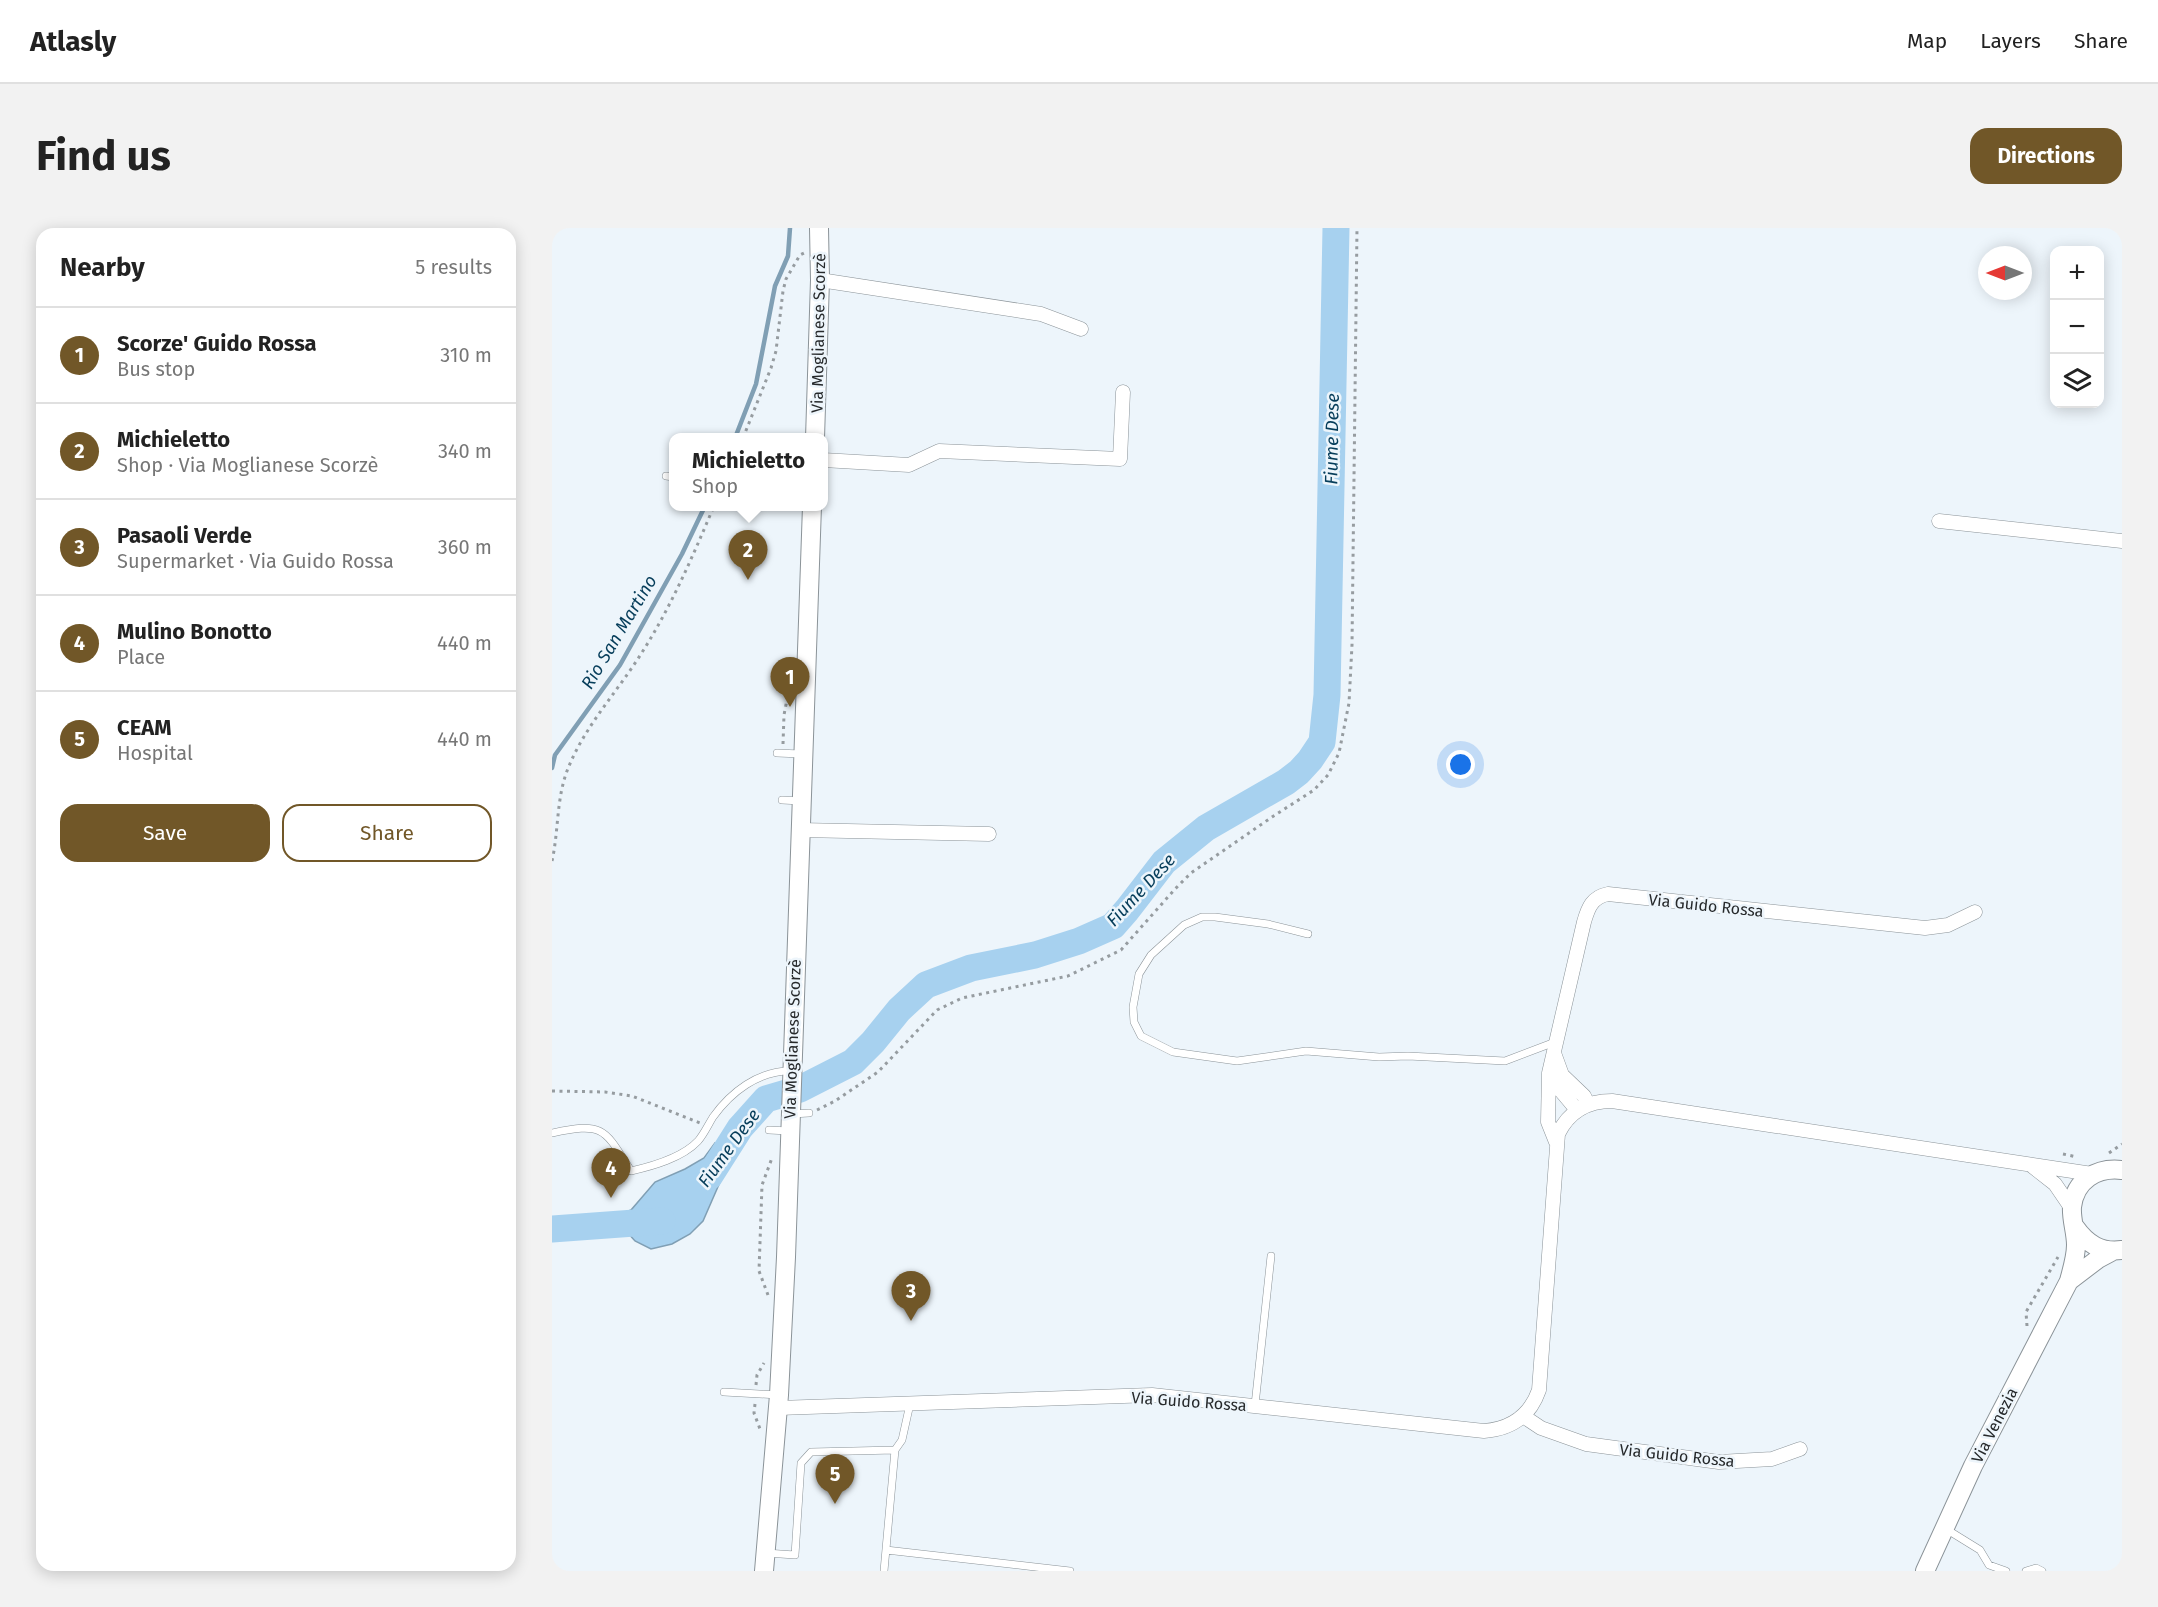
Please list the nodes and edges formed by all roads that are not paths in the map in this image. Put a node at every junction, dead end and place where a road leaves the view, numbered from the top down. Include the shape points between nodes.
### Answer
1 (819, 228) edge
2 (820, 280) junction
3 (1081, 329) dead end
4 (1124, 392) dead end
5 (815, 433) edge
6 (828, 460) edge
7 (812, 511) edge
8 (1939, 521) dead end
9 (2122, 541) edge
10 (785, 679) dead end
11 (806, 680) junction
12 (777, 753) dead end
13 (803, 754) junction
14 (782, 800) dead end
15 (801, 801) junction
16 (800, 830) junction
17 (989, 834) dead end
18 (1975, 912) dead end
19 (1308, 934) dead end
20 (1555, 1048) junction
21 (1549, 1073) junction
22 (791, 1077) junction
23 (1583, 1107) junction
24 (809, 1113) road end
25 (789, 1120) junction
26 (769, 1130) dead end
27 (552, 1133) edge
28 (1556, 1142) junction
29 (2115, 1164) edge
30 (2030, 1165) junction
31 (2092, 1174) junction
32 (2072, 1209) junction
33 (2075, 1227) junction
34 (2118, 1251) edge
35 (1271, 1256) dead end
36 (2068, 1281) junction
37 (724, 1392) dead end
38 (778, 1401) junction
39 (910, 1404) junction
40 (1255, 1405) junction
41 (1523, 1416) junction
42 (1800, 1449) dead end
43 (895, 1450) junction
44 (1944, 1528) junction
45 (886, 1550) junction
46 (765, 1562) edge
47 (884, 1571) edge
48 (1070, 1571) edge
49 (1925, 1571) edge
50 (2006, 1571) edge
51 (2026, 1571) edge
52 (2042, 1571) edge

1 - 2 main road, Via Moglianese Scorzè via 813,252
2 - 3 street via 1041,314
2 - 5 main road, Via Moglianese Scorzè
4 - 6 street via 1120,459 939,452 909,465
7 - 11 main road, Via Moglianese Scorzè
8 - 9 street
10 - 11 lane
11 - 13 main road, Via Moglianese Scorzè
12 - 13 lane
13 - 15 main road, Via Moglianese Scorzè
14 - 15 lane
15 - 16 main road, Via Moglianese Scorzè
16 - 17 street
16 - 22 main road, Via Moglianese Scorzè
18 - 20 street, Via Guido Rossa via 1948,925 1925,928 1602,895 1588,907
19 - 20 lane via 1215,917 1202,917 1184,926 1151,955 1139,974 1133,1007 1134,1022 1141,1036 1173,1052 1237,1061 1306,1051 1504,1061
20 - 21 street, Via Guido Rossa
20 - 23 street via 1562,1075 1584,1096
21 - 23 street via 1556,1085
21 - 28 street, Via Guido Rossa via 1548,1122
22 - 25 main road, Via Moglianese Scorzè
22 - 27 lane via 775,1071 743,1088 729,1097 700,1139 682,1153 646,1168 631,1171 605,1132 578,1128
23 - 28 street, Via Guido Rossa via 1562,1125
23 - 30 street via 1596,1101 1612,1101
24 - 25 lane
25 - 26 lane
25 - 38 main road, Via Moglianese Scorzè
28 - 41 street, Via Guido Rossa via 1540,1380 1535,1400
29 - 31 main road
30 - 31 street
30 - 32 street via 2055,1184
31 - 32 main road via 2075,1195
32 - 33 main road, Via Venezia
33 - 34 main road, Via Venezia via 2091,1245
33 - 36 main road, Via Venezia via 2075,1255
34 - 36 main road, Via Venezia via 2098,1259
35 - 40 lane
36 - 44 main road, Via Venezia
37 - 38 lane via 756,1393
38 - 39 street, Via Guido Rossa
38 - 46 main road, Via Moglianese Scorzè
39 - 40 street, Via Guido Rossa via 1152,1395
39 - 43 lane via 902,1440
40 - 41 street, Via Guido Rossa via 1484,1431 1505,1427
41 - 42 street, Via Guido Rossa via 1541,1428 1586,1444 1719,1462 1772,1459
43 - 45 lane
43 - 46 lane via 811,1452 801,1463 795,1555
44 - 49 main road, Via Venezia
44 - 50 lane via 1980,1550 1989,1565
45 - 47 lane
45 - 48 lane
51 - 52 lane

